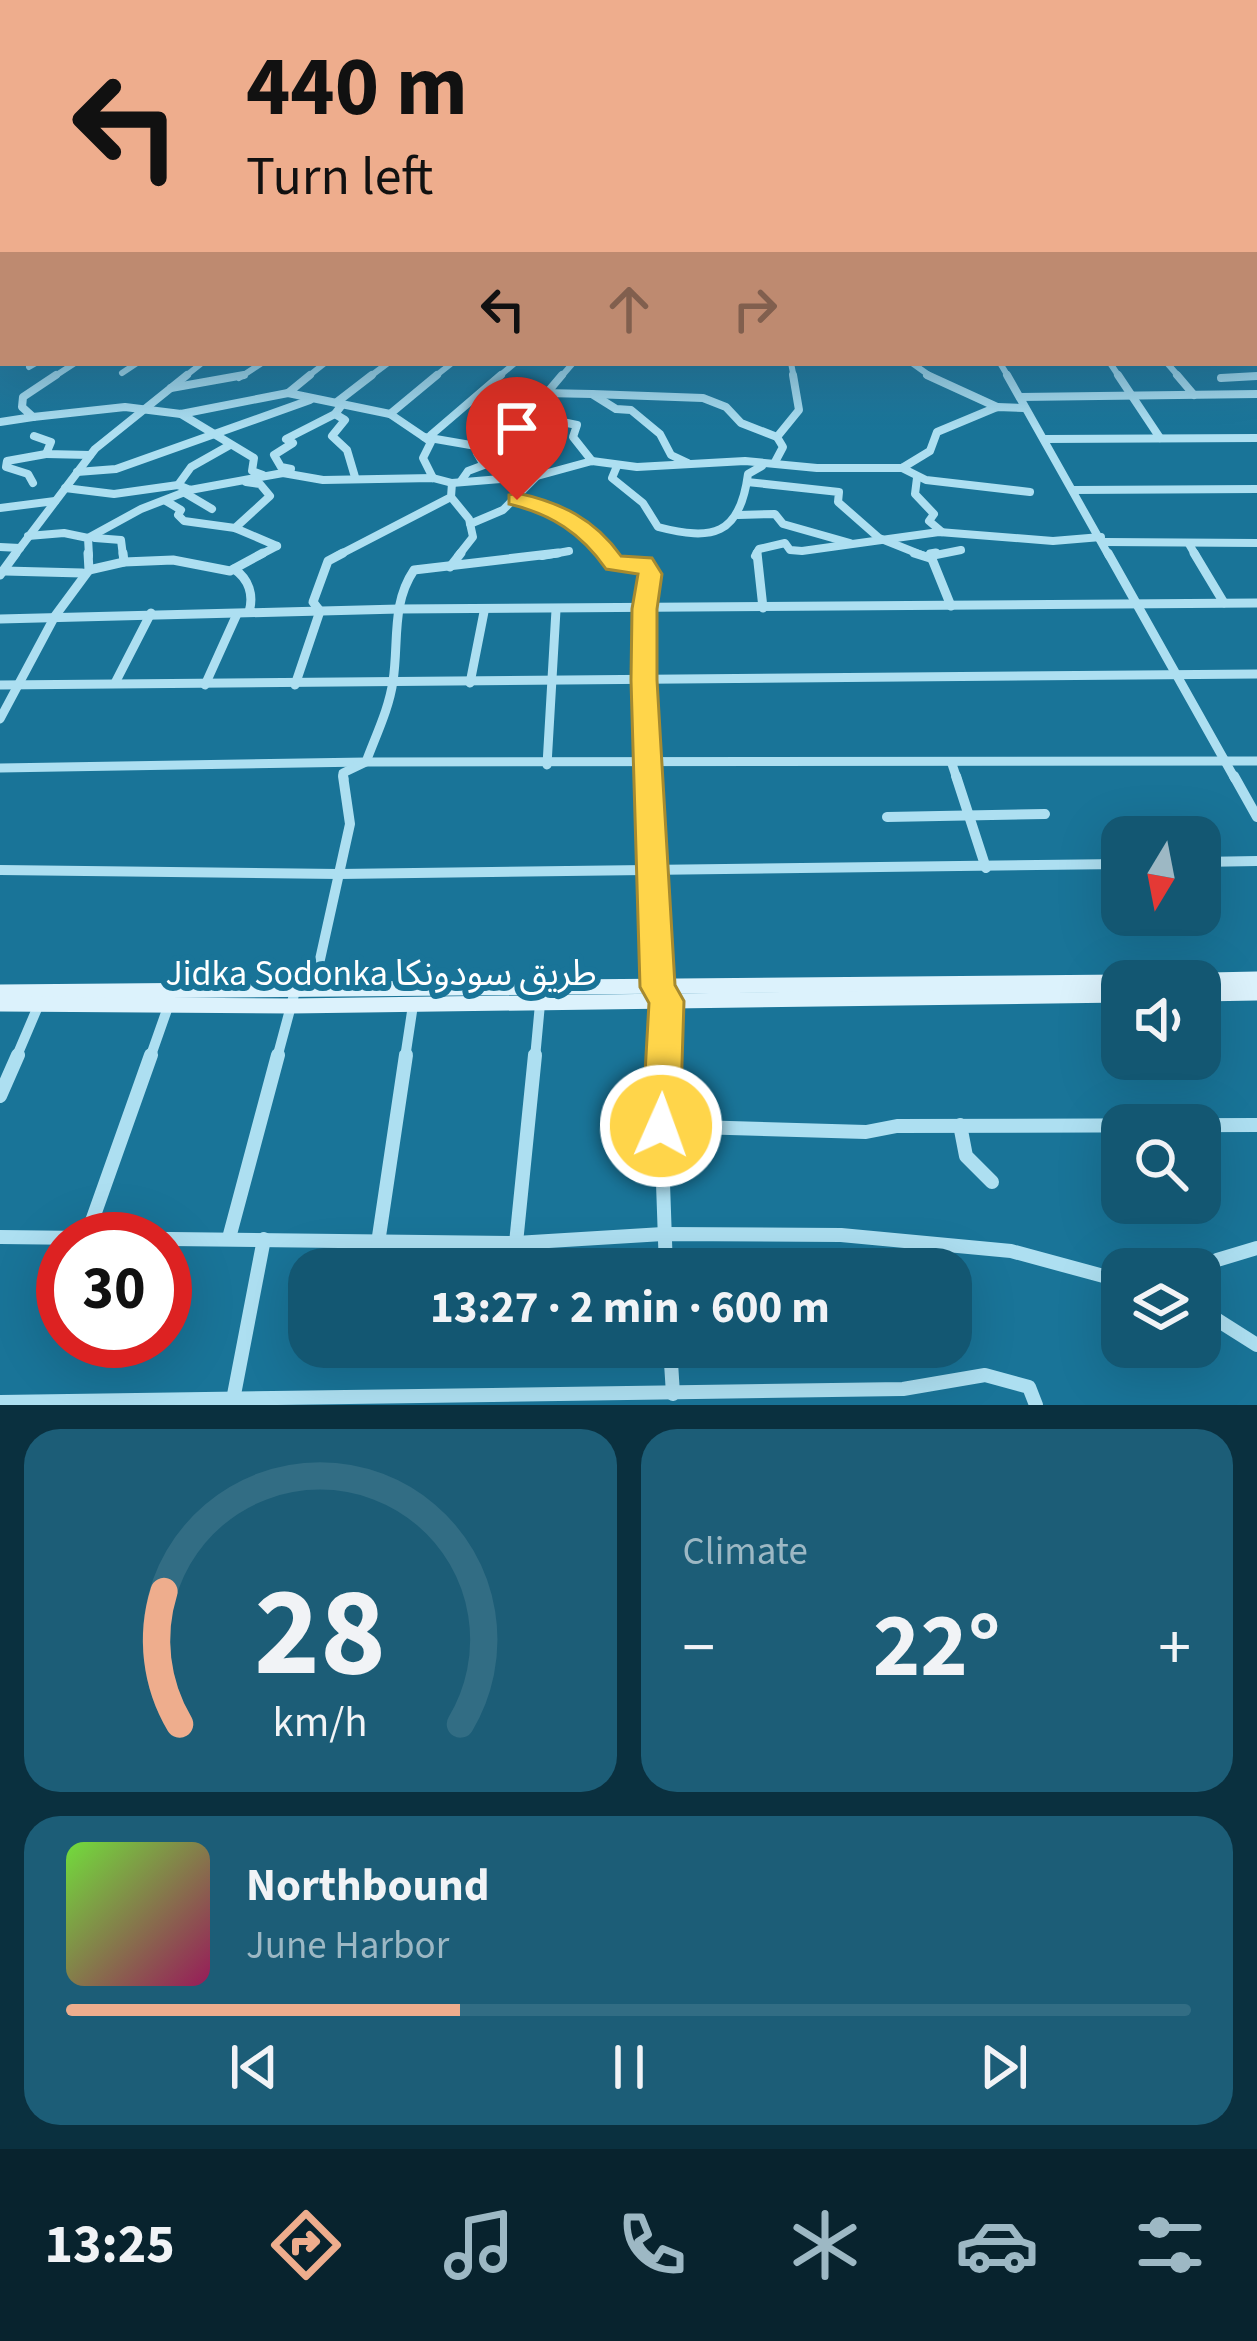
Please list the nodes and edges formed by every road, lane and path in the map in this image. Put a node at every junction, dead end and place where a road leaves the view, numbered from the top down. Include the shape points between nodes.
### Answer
1 (70, 366) edge
2 (132, 366) edge
3 (198, 366) edge
4 (258, 366) edge
5 (321, 366) edge
6 (384, 366) edge
7 (448, 366) edge
8 (511, 366) edge
9 (569, 366) edge
10 (792, 366) edge
11 (911, 366) edge
12 (1002, 366) edge
13 (1112, 366) edge
14 (1170, 366) edge
15 (122, 373) dead end
16 (1257, 376) edge
17 (1221, 378) dead end
18 (168, 388) junction
19 (288, 393) junction
20 (544, 393) junction
21 (592, 394) junction
22 (1257, 394) edge
23 (1132, 395) junction
24 (1194, 395) junction
25 (1020, 397) junction
26 (310, 400) junction
27 (997, 407) junction
28 (1024, 408) junction
29 (338, 410) junction
30 (136, 412) junction
31 (181, 414) junction
32 (390, 414) junction
33 (528, 415) junction
34 (33, 417) junction
35 (3, 419) edge
36 (218, 434) junction
37 (34, 436) dead end
38 (428, 436) junction
39 (777, 437) junction
40 (1160, 438) junction
41 (1257, 438) edge
42 (508, 439) junction
43 (1045, 439) junction
44 (230, 445) junction
45 (482, 447) junction
46 (2, 450) edge
47 (46, 454) junction
48 (90, 455) junction
49 (9, 458) junction
50 (592, 460) junction
51 (771, 462) junction
52 (695, 465) junction
53 (617, 466) junction
54 (902, 468) junction
55 (77, 472) junction
56 (293, 473) junction
57 (263, 475) junction
58 (537, 476) junction
59 (355, 477) junction
60 (513, 477) junction
61 (433, 478) junction
62 (917, 478) junction
63 (457, 482) junction
64 (747, 482) junction
65 (32, 483) dead end
66 (241, 483) junction
67 (65, 488) junction
68 (1257, 489) edge
69 (184, 490) junction
70 (1072, 490) junction
71 (1030, 492) dead end
72 (451, 496) junction
73 (517, 500) junction
74 (55, 501) junction
75 (166, 501) junction
76 (0, 508) edge
77 (212, 509) dead end
78 (738, 515) junction
79 (470, 524) junction
80 (276, 527) dead end
81 (235, 528) junction
82 (939, 532) junction
83 (28, 536) junction
84 (89, 538) junction
85 (267, 539) junction
86 (1103, 539) junction
87 (882, 542) junction
88 (1257, 543) edge
89 (852, 544) junction
90 (1189, 544) junction
91 (0, 547) edge
92 (20, 548) junction
93 (962, 550) dead end
94 (569, 551) dead end
95 (930, 558) junction
96 (124, 562) junction
97 (450, 567) junction
98 (234, 568) junction
99 (86, 572) junction
100 (1, 573) edge
101 (1223, 603) junction
102 (1257, 603) edge
103 (1140, 605) junction
104 (952, 606) junction
105 (763, 608) junction
106 (399, 609) junction
107 (644, 609) junction
108 (556, 610) junction
109 (249, 611) junction
110 (320, 611) junction
111 (484, 612) junction
112 (151, 613) junction
113 (237, 614) junction
114 (55, 616) junction
115 (0, 619) edge
116 (1180, 674) junction
117 (1257, 674) edge
118 (644, 680) junction
119 (553, 681) junction
120 (115, 683) junction
121 (470, 683) junction
122 (21, 684) junction
123 (0, 685) edge
124 (206, 685) junction
125 (295, 685) junction
126 (392, 685) junction
127 (0, 719) edge
128 (1257, 761) edge
129 (366, 762) junction
130 (1225, 762) junction
131 (952, 764) junction
132 (547, 765) junction
133 (646, 765) junction
134 (0, 768) edge
135 (967, 814) junction
136 (1045, 814) dead end
137 (1257, 817) edge
138 (887, 818) dead end
139 (1257, 861) edge
140 (1221, 862) edge
141 (1101, 865) edge
142 (655, 868) junction
143 (986, 868) junction
144 (0, 870) edge
145 (339, 874) junction
146 (1257, 979) edge
147 (1221, 980) edge
148 (1101, 983) edge
149 (313, 991) junction
150 (958, 991) junction
151 (0, 992) edge
152 (1257, 993) edge
153 (662, 994) junction
154 (1101, 994) edge
155 (1221, 994) edge
156 (415, 996) junction
157 (293, 998) junction
158 (540, 1001) junction
159 (0, 1004) edge
160 (39, 1004) junction
161 (170, 1004) junction
162 (0, 1096) edge
163 (960, 1125) junction
164 (1257, 1125) edge
165 (661, 1126) junction
166 (992, 1181) dead end
167 (95, 1212) edge
168 (664, 1234) junction
169 (36, 1236) edge
170 (0, 1237) edge
171 (192, 1237) edge
172 (230, 1238) junction
173 (264, 1239) junction
174 (378, 1243) junction
175 (516, 1243) junction
176 (1257, 1247) edge
177 (664, 1248) edge
178 (1221, 1259) edge
179 (1101, 1275) edge
180 (1221, 1322) edge
181 (1257, 1345) edge
182 (671, 1368) edge
183 (673, 1394) junction
184 (0, 1402) edge
185 (233, 1404) edge
186 (1036, 1405) edge

1 - 34 street via 23,397
2 - 15 street
3 - 18 street
4 - 18 street via 238,379
5 - 19 street
6 - 29 street via 341,398
7 - 32 street
8 - 38 street
9 - 20 street
10 - 39 street via 799,410
11 - 27 street
12 - 25 street
13 - 23 street
14 - 24 street
16 - 17 street
18 - 30 street
19 - 26 street
19 - 31 street
20 - 21 street
20 - 33 street
21 - 39 street via 703,398
21 - 52 street via 634,411 671,455
22 - 24 street
23 - 24 street
23 - 25 street
23 - 40 street
25 - 28 street
26 - 29 street
26 - 36 street
27 - 28 street
27 - 54 street via 937,432 929,452
28 - 43 street
29 - 32 street
29 - 56 street via 288,436 293,443 274,455
29 - 59 street via 345,420 332,436 347,450
30 - 31 street
30 - 34 street
30 - 48 street
31 - 36 street
32 - 38 street
33 - 42 street
33 - 50 street via 577,425 573,436
34 - 35 street
36 - 44 street
36 - 55 street via 116,469
37 - 47 street via 51,442
38 - 45 street
38 - 61 street via 423,458
39 - 51 street via 783,447
40 - 41 street
40 - 43 street
42 - 45 street
42 - 60 street
43 - 70 street
44 - 57 street via 254,458 251,471
44 - 69 street via 187,470
45 - 63 street via 484,465
46 - 49 street
47 - 48 street
47 - 49 street
48 - 55 street
49 - 65 street via 6,466
50 - 53 street
50 - 58 street
51 - 52 street
51 - 54 street
51 - 64 street via 749,472
52 - 53 street
53 - 78 street via 613,478 664,532 703,536
54 - 62 street
55 - 67 street
56 - 57 street
56 - 59 street
57 - 66 street
58 - 60 street
58 - 73 street
59 - 61 street
60 - 63 street
61 - 63 street
62 - 71 street
62 - 82 street via 915,494
63 - 72 street
64 - 78 street
64 - 87 street via 839,492 850,517
66 - 69 street
66 - 81 street via 260,484 270,496
67 - 69 street
67 - 74 street
68 - 70 street
69 - 75 street
69 - 77 street
70 - 86 street
72 - 79 street
72 - 110 street via 328,561 313,602
73 - 79 street
73 - 107 street via 543,504 586,530 614,564 644,563
74 - 76 street
74 - 83 street
75 - 81 street via 184,521
75 - 84 street
78 - 89 street via 775,514 779,523
79 - 97 street via 471,541
80 - 85 street
81 - 85 street
82 - 86 street
82 - 87 street
83 - 84 street
83 - 92 street
84 - 96 street via 121,540
84 - 99 street
85 - 98 street via 277,546
86 - 90 street
86 - 103 street
87 - 89 street
87 - 95 street
88 - 90 street
89 - 105 street via 759,549
90 - 101 street
91 - 92 street
92 - 100 street
93 - 95 street
94 - 97 street
95 - 104 street
96 - 98 street
96 - 99 street
97 - 106 street via 411,572
98 - 109 street via 245,573
99 - 100 street
99 - 114 street
101 - 102 street
101 - 103 street
103 - 104 street
103 - 116 street
104 - 105 street
105 - 107 street
106 - 110 street
106 - 111 street
106 - 126 street
107 - 108 street
107 - 118 street
108 - 111 street
108 - 119 street
109 - 110 street
109 - 113 street
110 - 125 street
111 - 121 street
112 - 113 street
112 - 114 street
112 - 120 street
113 - 124 street
114 - 115 street
114 - 122 street
116 - 117 street
116 - 118 street
116 - 130 street
118 - 119 street
118 - 133 street
119 - 121 street
119 - 132 street
120 - 122 street
120 - 124 street
121 - 126 street
122 - 123 street
122 - 127 street
124 - 125 street
125 - 126 street
126 - 129 street
128 - 130 street
129 - 132 street
129 - 134 street
129 - 145 street via 343,773 350,824
130 - 131 street
130 - 137 street
131 - 133 street
131 - 135 street
132 - 133 street
133 - 142 street
135 - 136 street
135 - 138 street
135 - 143 street
139 - 140 street
141 - 143 street
142 - 143 street
142 - 145 street
142 - 153 street
144 - 145 street
145 - 149 street
146 - 147 main road
148 - 150 main road, Jidka Sodonka طريق سودونكا
149 - 156 main road, Jidka Sodonka طريق سودونكا
149 - 157 main road, Jidka Sodonka طريق سودونكا
150 - 153 main road, Jidka Sodonka طريق سودونكا
150 - 154 main road, Jidka Sodonka طريق سودونكا
151 - 157 main road, Jidka Sodonka طريق سودونكا
152 - 155 main road
153 - 156 main road, Jidka Sodonka طريق سودونكا
153 - 158 main road, Jidka Sodonka طريق سودونكا
153 - 165 street
156 - 157 main road, Jidka Sodonka طريق سودونكا
156 - 158 main road, Jidka Sodonka طريق سودونكا
156 - 174 street
157 - 161 main road, Jidka Sodonka طريق سودونكا
157 - 172 street
158 - 175 street
159 - 160 main road, Jidka Sodonka طريق سودونكا
160 - 161 main road, Jidka Sodonka طريق سودونكا
160 - 162 street
161 - 167 street
163 - 164 street
163 - 165 street via 866,1132
163 - 166 street via 967,1156
165 - 168 street
168 - 175 street
168 - 177 street
168 - 179 street via 968,1246
169 - 170 street
171 - 172 street
172 - 173 street
173 - 174 street
173 - 185 street
174 - 175 street
176 - 178 street
180 - 181 street
182 - 183 street
183 - 185 street
183 - 186 street via 903,1389 985,1375 1029,1387
184 - 185 street

